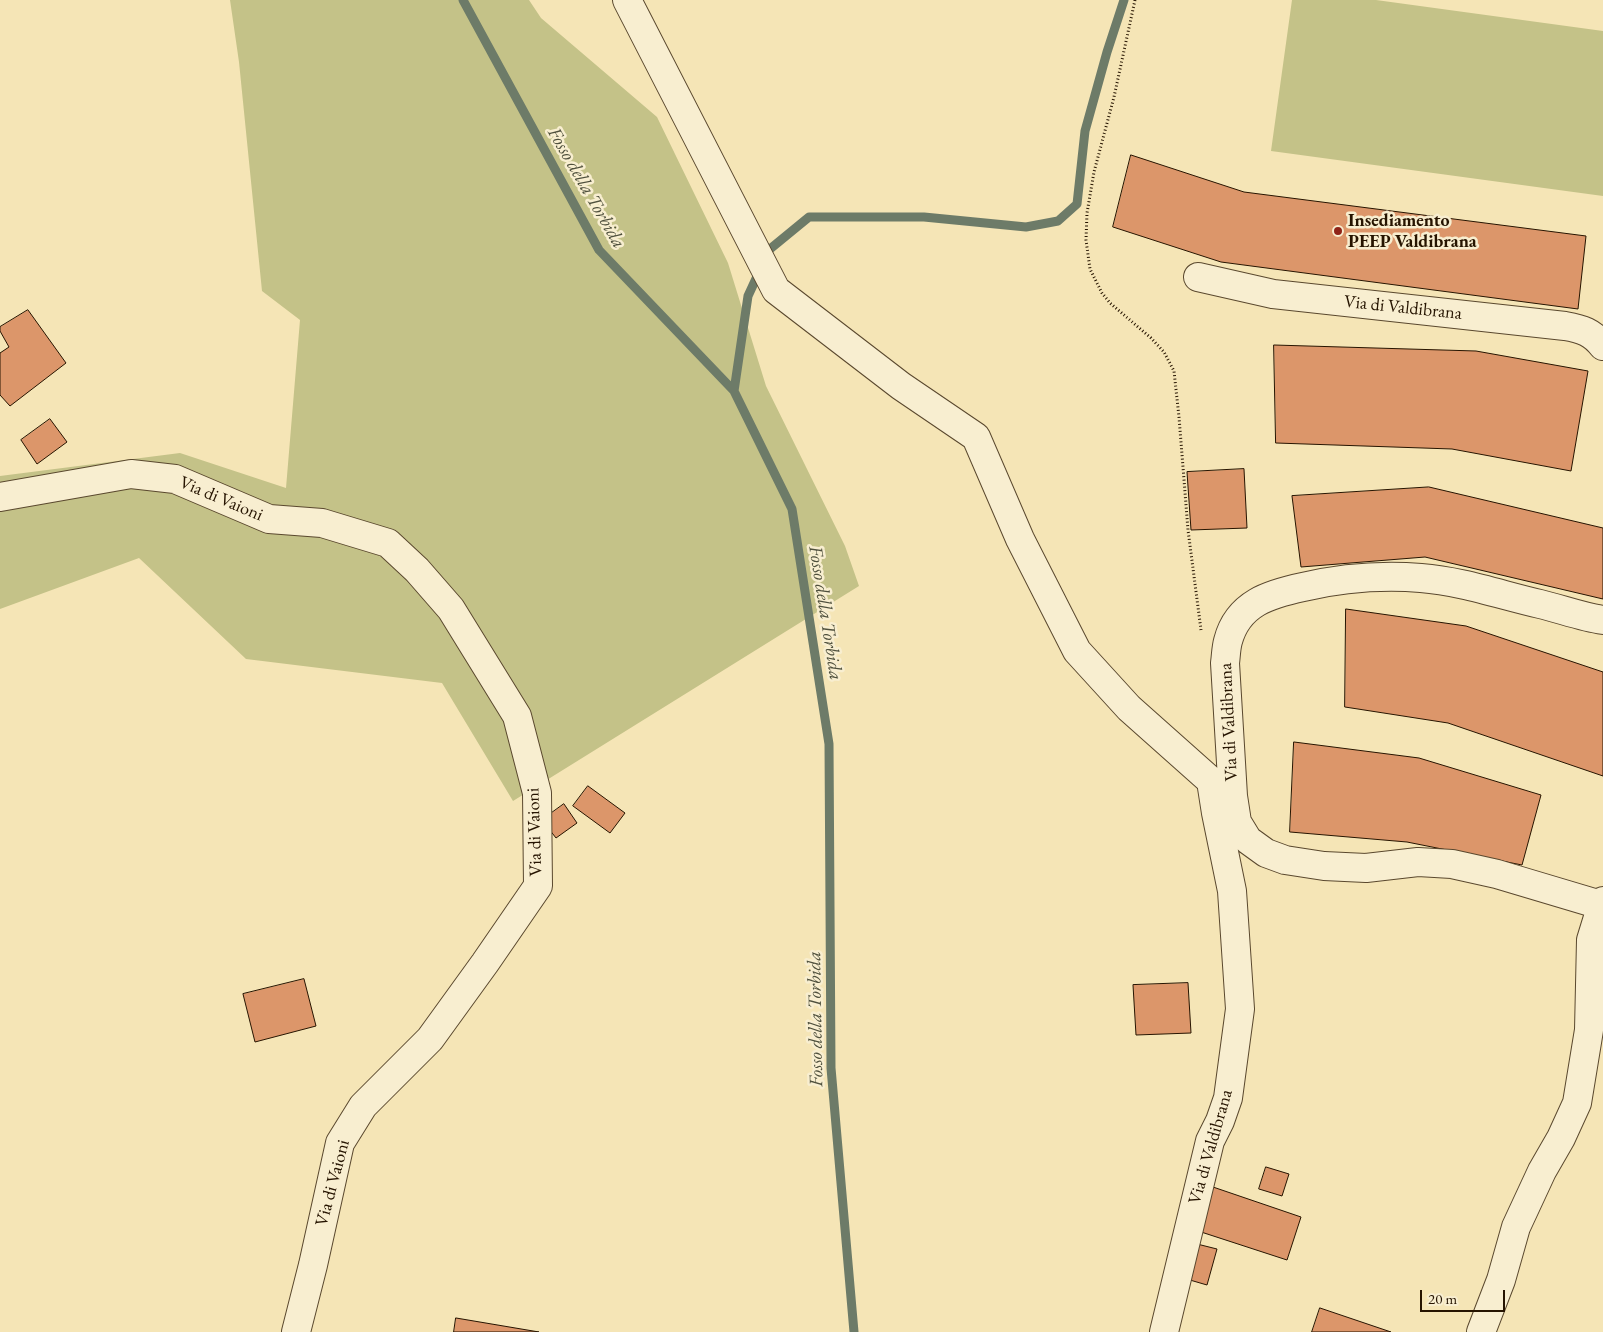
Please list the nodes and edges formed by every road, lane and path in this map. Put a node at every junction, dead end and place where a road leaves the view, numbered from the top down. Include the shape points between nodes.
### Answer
1 (627, 0) edge
2 (1135, 0) edge
3 (1198, 277) dead end
4 (1603, 346) edge
5 (0, 497) edge
6 (1603, 620) edge
7 (1202, 639) dead end
8 (1222, 789) junction
9 (1602, 903) edge
10 (296, 1332) edge
11 (1164, 1332) edge
12 (1481, 1332) edge

1 - 8 street via 776,290 901,386 976,437 1020,539 1077,651 1129,708
2 - 7 path via 1094,172 1086,240 1090,269 1102,293 1152,338 1174,371 1188,530
3 - 4 street, Via di Valdibrana via 1274,294 1578,328 1593,335
5 - 10 street, Via di Vaioni via 131,474 175,478 269,519 322,523 388,543 451,609 516,716 537,794 538,886 430,1039 363,1106 340,1143
6 - 8 street, Via di Valdibrana via 1422,578 1353,578 1314,584 1260,600 1243,612 1227,642
8 - 9 street, Via di Valdibrana via 1248,840 1266,853 1285,860 1366,868 1418,862 1452,864
8 - 11 street, Via di Valdibrana via 1216,813 1232,890 1240,1009 1228,1098 1210,1141
9 - 12 street, Via di Valdibrana via 1591,940 1589,1030 1577,1103 1516,1227 1501,1280

